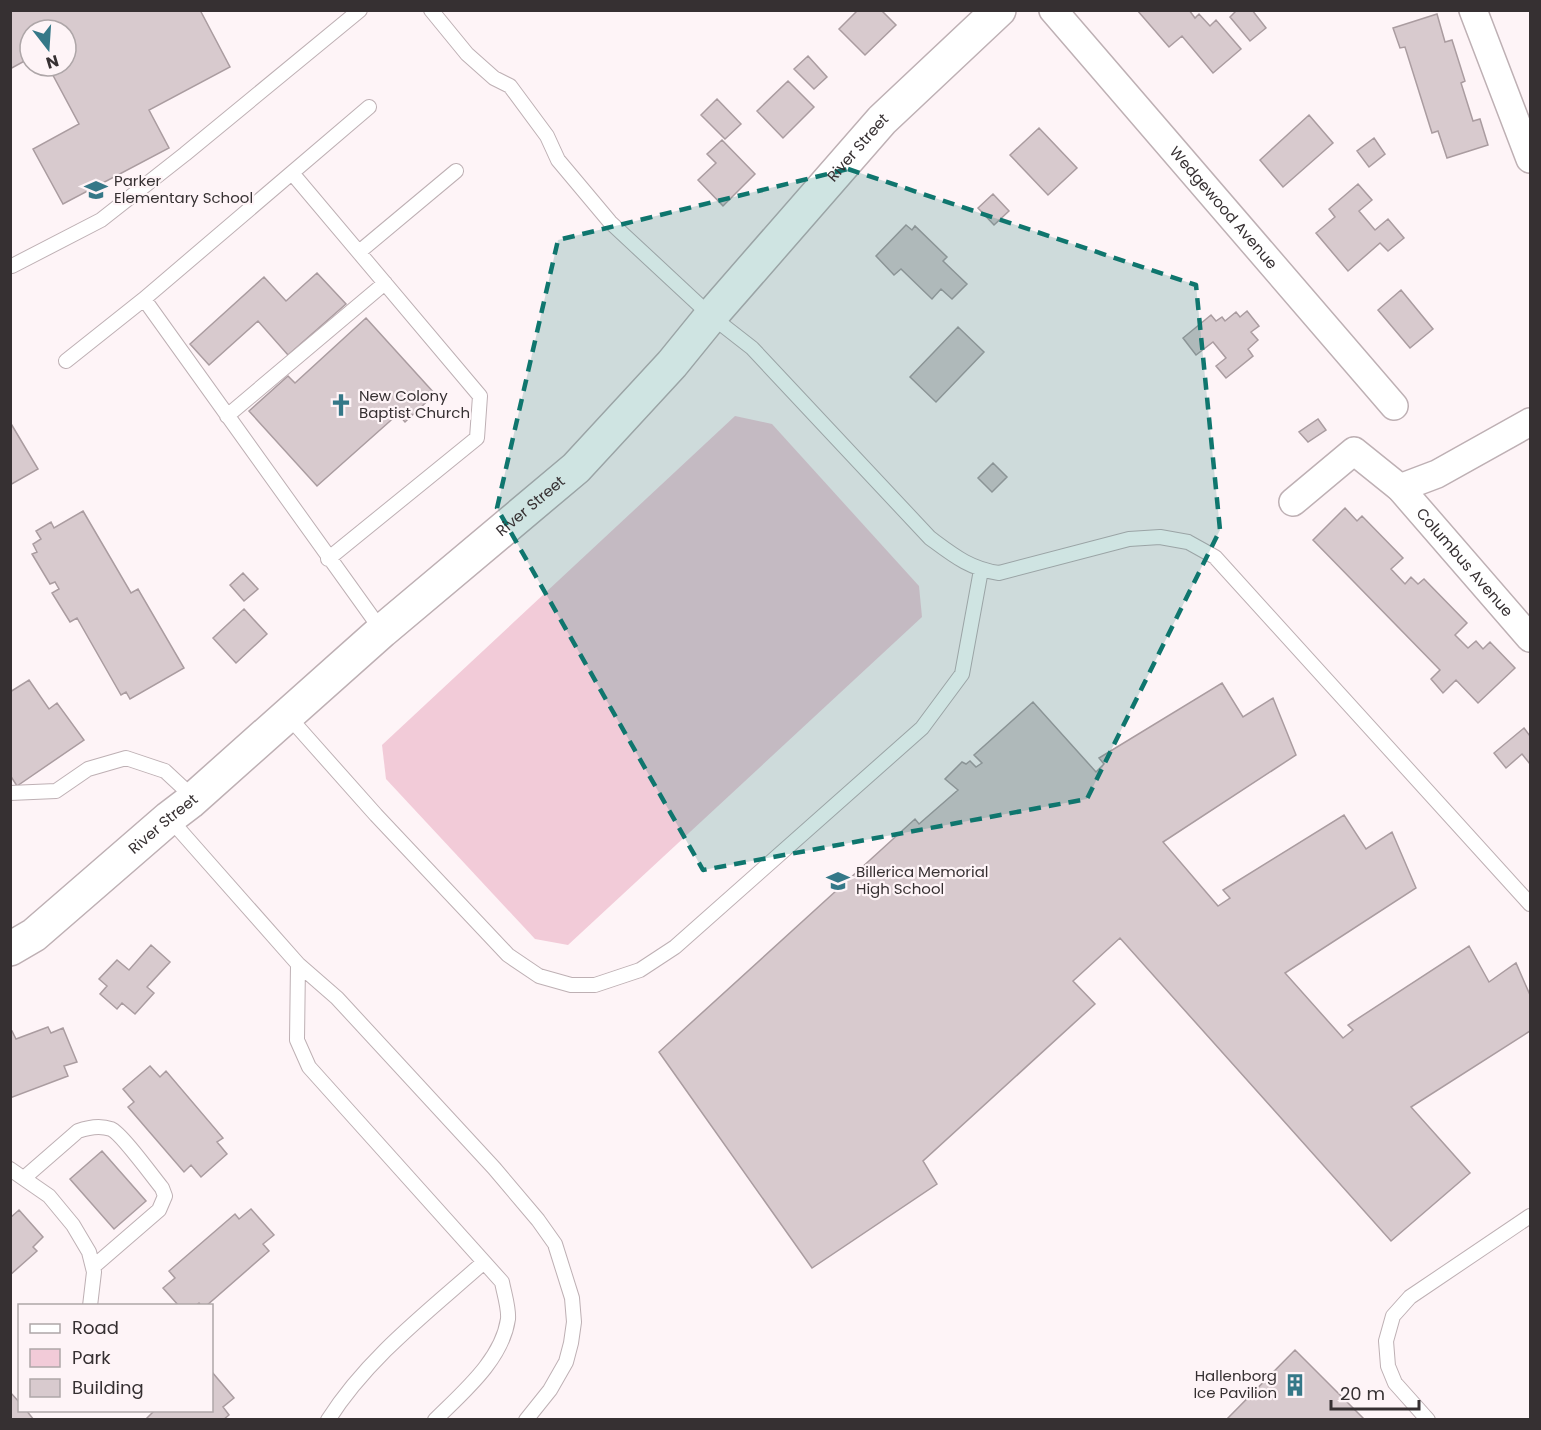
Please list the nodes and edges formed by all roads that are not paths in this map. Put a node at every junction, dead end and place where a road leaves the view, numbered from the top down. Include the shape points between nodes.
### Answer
1 (360, 10) edge
2 (431, 10) edge
3 (999, 10) edge
4 (1053, 10) edge
5 (1473, 10) edge
6 (369, 107) dead end
7 (1530, 159) edge
8 (456, 171) dead end
9 (292, 173) junction
10 (359, 252) junction
11 (12, 266) edge
12 (385, 283) junction
13 (144, 299) junction
14 (711, 316) junction
15 (66, 361) dead end
16 (1394, 406) dead end
17 (227, 416) junction
18 (1530, 422) edge
19 (1400, 488) junction
20 (1293, 502) dead end
21 (328, 559) junction
22 (981, 570) junction
23 (382, 631) junction
24 (1530, 638) edge
25 (288, 716) junction
26 (10, 793) edge
27 (182, 808) junction
28 (1530, 904) edge
29 (10, 949) edge
30 (298, 964) junction
31 (10, 1169) edge
32 (24, 1178) junction
33 (1530, 1216) edge
34 (484, 1262) junction
35 (93, 1267) junction
36 (90, 1304) edge
37 (328, 1419) edge
38 (435, 1419) edge
39 (526, 1419) edge
40 (1428, 1419) edge

1 - 11 lane via 100,220
2 - 14 lane via 467,54 494,78 510,86 547,136 558,160 610,222
3 - 14 main road, River Street via 882,120
4 - 16 street, Wedgewood Avenue
5 - 7 street
6 - 9 lane
8 - 10 lane
9 - 10 lane
9 - 13 lane
10 - 12 lane
12 - 17 lane
12 - 21 lane via 480,396 477,438
13 - 15 lane
13 - 17 lane
14 - 22 lane via 752,348 930,538
14 - 23 main road, River Street via 576,468
17 - 21 lane
18 - 19 street via 1437,474
19 - 20 street via 1354,451
19 - 24 street, Columbus Avenue
21 - 23 lane
22 - 25 lane via 962,674 922,728 675,947 640,970 595,986 570,985 539,976 508,955
22 - 28 lane via 999,573 1129,539 1160,537 1188,542 1215,557
23 - 25 main road, River Street
25 - 27 main road, River Street
26 - 27 lane via 56,791 88,769 126,758 165,771
27 - 29 main road, River Street via 34,935
27 - 30 lane
30 - 34 lane via 297,1040 309,1066
30 - 39 lane via 338,998 486,1159 555,1244 572,1298 571,1343 566,1362 550,1390
31 - 32 lane
32 - 35 lane via 49,1196 73,1225
32 - 35 lane via 78,1131 98,1127 114,1130 162,1188 165,1196 159,1210
33 - 40 lane via 1410,1297 1393,1316 1386,1341 1388,1366 1395,1383
34 - 37 lane via 383,1351 344,1394
34 - 38 lane via 502,1282 508,1317 499,1347 475,1380
35 - 36 lane

